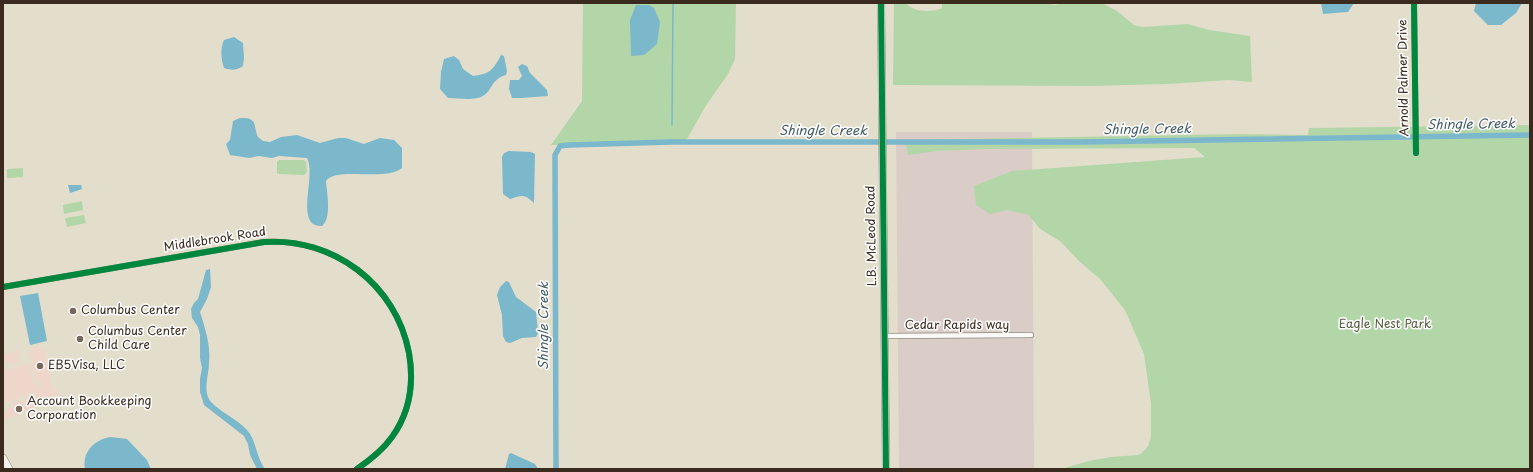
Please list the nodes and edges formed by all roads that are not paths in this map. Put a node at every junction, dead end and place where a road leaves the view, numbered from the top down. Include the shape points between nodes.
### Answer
1 (881, 3) edge
2 (1414, 3) edge
3 (1416, 154) dead end
4 (3, 287) edge
5 (1031, 335) dead end
6 (884, 336) junction
7 (3, 458) edge
8 (9, 469) edge
9 (357, 469) edge
10 (886, 469) edge

1 - 6 street, L.B. McLeod Road
2 - 3 street, Arnold Palmer Drive
4 - 9 street, Middlebrook Road via 257,243 294,243 335,256 364,274 387,300 403,330 411,366 409,398 400,424 381,450
5 - 6 street, Cedar Rapids way
6 - 10 street, L.B. McLeod Road
7 - 8 street

